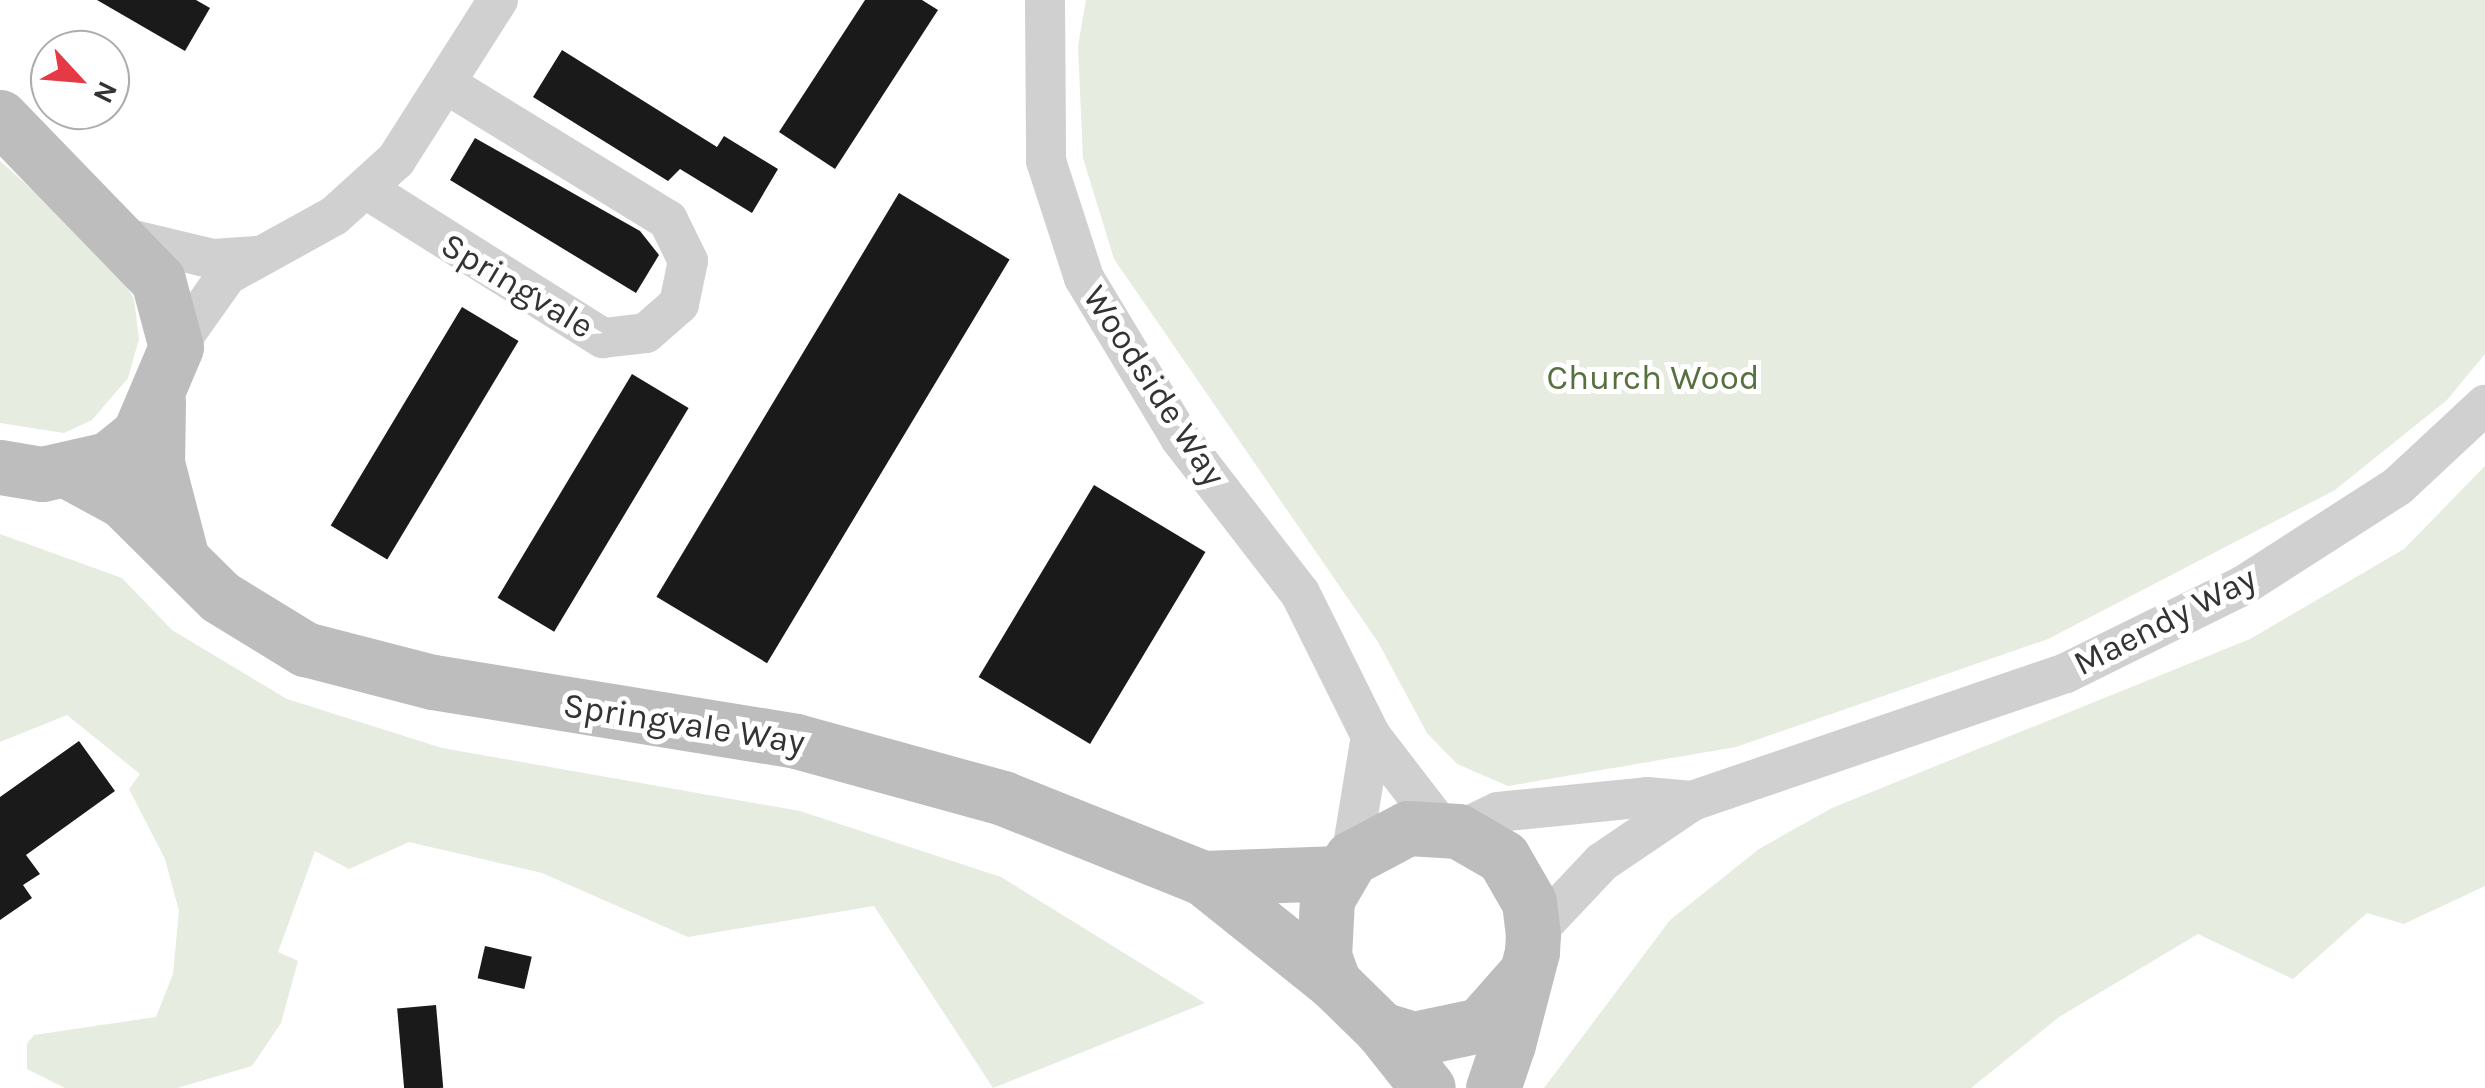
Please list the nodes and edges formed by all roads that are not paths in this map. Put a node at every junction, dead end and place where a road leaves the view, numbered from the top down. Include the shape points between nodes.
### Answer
1 (498, 0) edge
2 (1045, 0) edge
3 (446, 84) junction
4 (0, 117) edge
5 (366, 189) junction
6 (125, 238) junction
7 (257, 256) junction
8 (176, 347) junction
9 (158, 402) junction
10 (2485, 405) edge
11 (0, 467) edge
12 (68, 471) junction
13 (181, 555) junction
14 (1371, 736) junction
15 (1692, 801) junction
16 (1449, 829) junction
17 (1346, 866) junction
18 (1203, 878) junction
19 (1530, 954) junction
20 (1334, 983) junction
21 (1381, 1028) junction
22 (1428, 1088) edge
23 (1492, 1088) edge

1 - 3 street
2 - 14 street, Woodside Way via 1038,104 1046,161 1084,278 1180,438 1300,593
3 - 5 street
3 - 5 street, Springvale via 668,220 688,261 679,304 646,333 592,334
4 - 6 street
5 - 7 street
6 - 7 street via 213,259
6 - 8 street via 158,280
7 - 8 street via 200,302
8 - 9 street
9 - 12 street via 139,434 108,459
9 - 13 street, Springvale Way via 157,463
10 - 15 street, Maendy Way via 2398,486 2244,585 2115,653
11 - 12 street
12 - 13 street, Springvale Way via 124,501
13 - 18 street, Springvale Way via 220,596 305,650 432,682 861,757 1116,837
14 - 16 street, Woodside Way
14 - 17 street
15 - 16 street, Maendy Way via 1647,796 1498,812
15 - 19 street, Maendy Way via 1602,862
16 - 17 street, Maendy Way via 1408,828
16 - 19 street via 1519,878
17 - 18 street, Springvale Way
17 - 20 street via 1322,928
18 - 20 street, Springvale Way
19 - 21 street, Maendy Way via 1480,1025 1414,1038
19 - 23 street, Maendy Way
20 - 21 street
21 - 22 street

